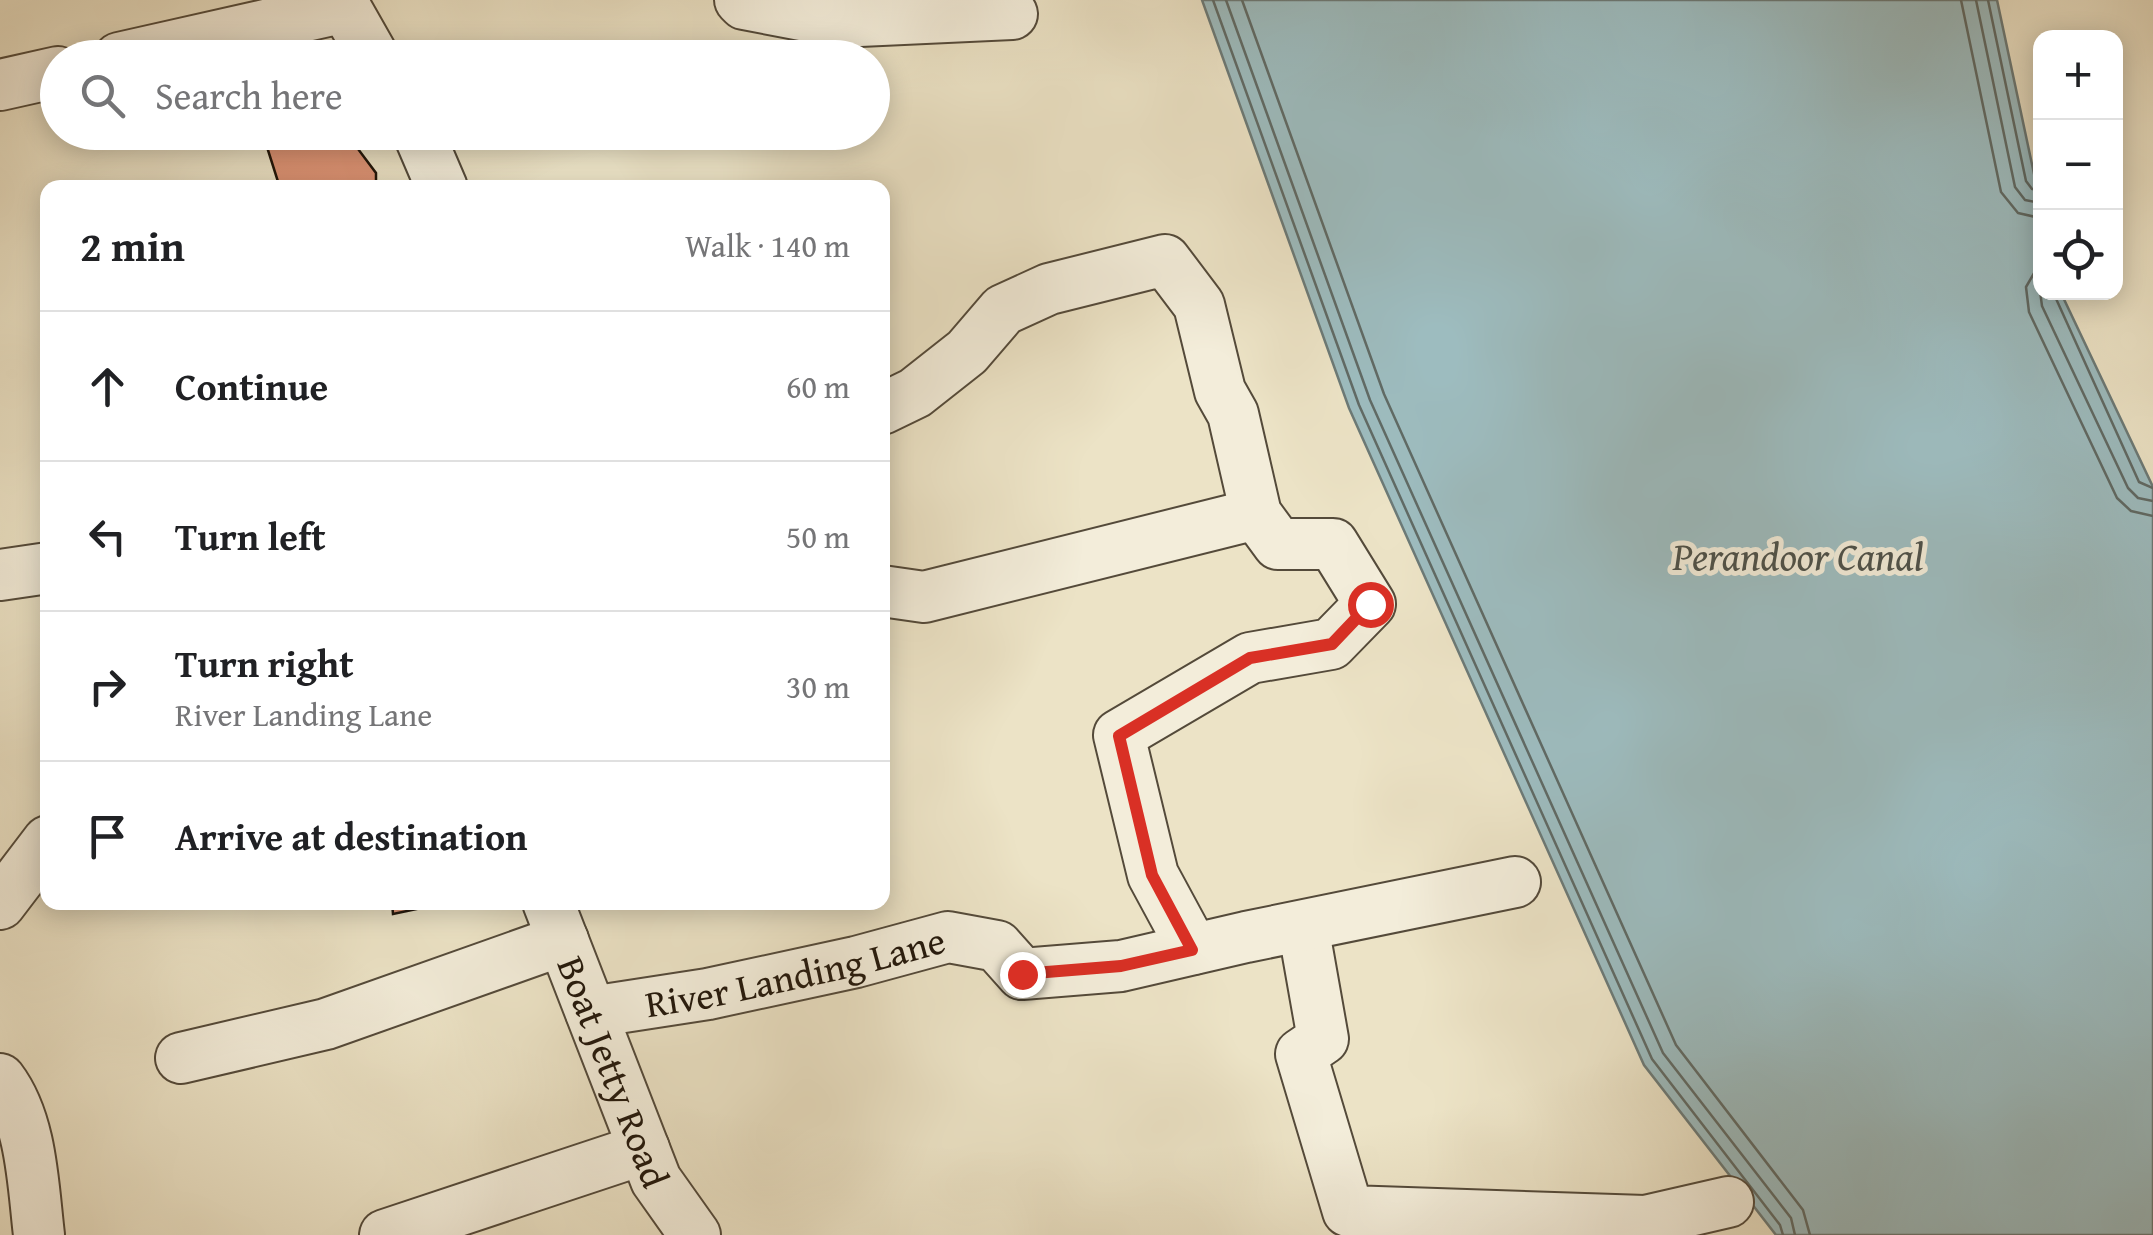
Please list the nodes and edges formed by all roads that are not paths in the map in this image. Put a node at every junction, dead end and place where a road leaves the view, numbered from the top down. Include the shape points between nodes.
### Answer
1 (740, 0) edge
2 (343, 4) edge
3 (1012, 14) dead end
4 (194, 40) edge
5 (364, 40) edge
6 (40, 76) edge
7 (0, 86) edge
8 (426, 150) edge
9 (439, 180) edge
10 (890, 405) edge
11 (1256, 514) junction
12 (40, 569) edge
13 (0, 575) edge
14 (890, 592) edge
15 (40, 852) edge
16 (1515, 882) dead end
17 (0, 904) edge
18 (556, 921) edge
19 (1302, 926) junction
20 (1192, 950) junction
21 (590, 1012) junction
22 (181, 1058) dead end
23 (0, 1080) edge
24 (644, 1150) junction
25 (1728, 1202) dead end
26 (1644, 1228) edge
27 (39, 1235) edge
28 (384, 1235) edge
29 (695, 1235) edge

1 - 3 street via 838,22
2 - 4 street
2 - 5 street
6 - 7 street
8 - 9 street
10 - 11 street via 967,352 1003,310 1049,290 1165,260 1199,305
11 - 14 street via 924,597
11 - 20 street via 1278,544 1333,544 1370,604 1332,644 1250,658 1119,736 1152,875
12 - 13 street
15 - 17 street
16 - 19 street, River Landing Lane
18 - 21 street, Boat Jetty Road
18 - 22 street via 326,1024
19 - 20 street, River Landing Lane
19 - 26 street via 1322,1039 1302,1054 1348,1210
20 - 21 street, River Landing Lane via 1121,966 1022,974 997,946 948,936 708,994
21 - 24 street, Boat Jetty Road
23 - 27 street via 29,1149
24 - 28 street
24 - 29 street, Boat Jetty Road via 656,1180
25 - 26 street

